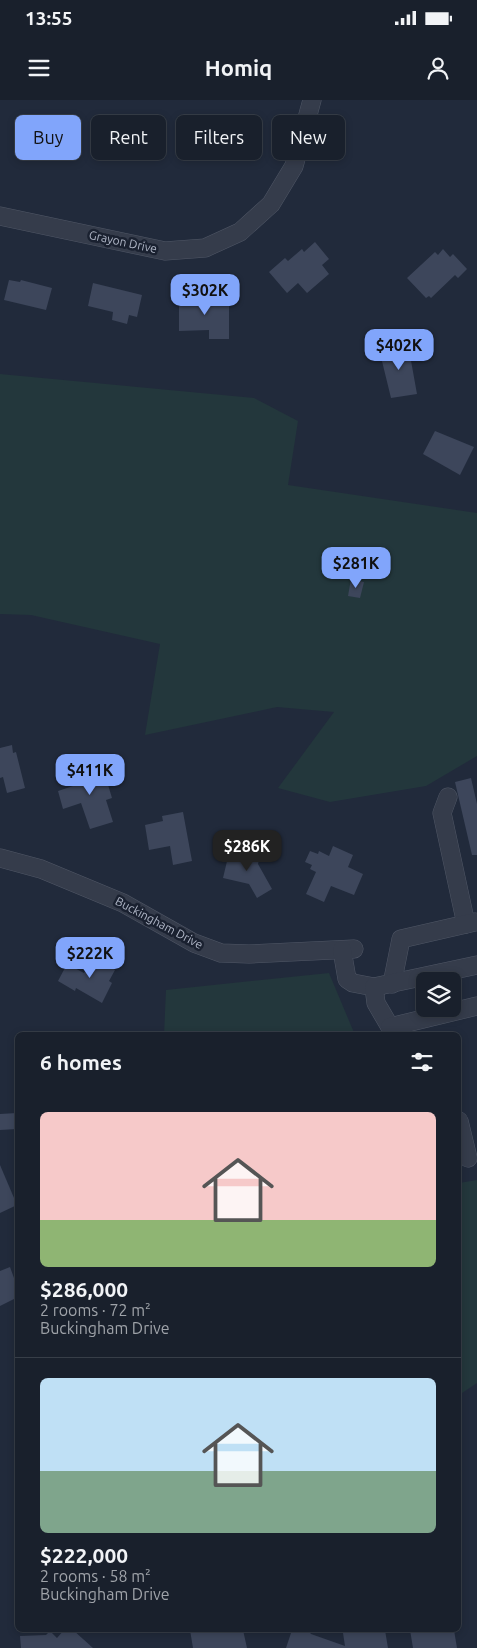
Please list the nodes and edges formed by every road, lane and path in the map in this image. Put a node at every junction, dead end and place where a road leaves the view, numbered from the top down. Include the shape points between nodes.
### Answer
1 (312, 100) edge
2 (0, 216) edge
3 (448, 796) dead end
4 (0, 858) edge
5 (471, 923) edge
6 (477, 965) edge
7 (392, 984) junction
8 (374, 987) junction
9 (477, 1006) edge
10 (391, 1031) edge
11 (461, 1129) edge
12 (468, 1158) edge

1 - 2 street, Grayon Drive via 294,166 271,204 240,232 205,248 165,251
3 - 5 street via 442,813
4 - 8 street, Buckingham Drive via 41,869 124,903 194,943 221,953 348,950 347,978 353,983
5 - 7 street via 401,939
6 - 7 street
7 - 8 street
8 - 10 street via 376,1004
9 - 10 street
11 - 12 street

